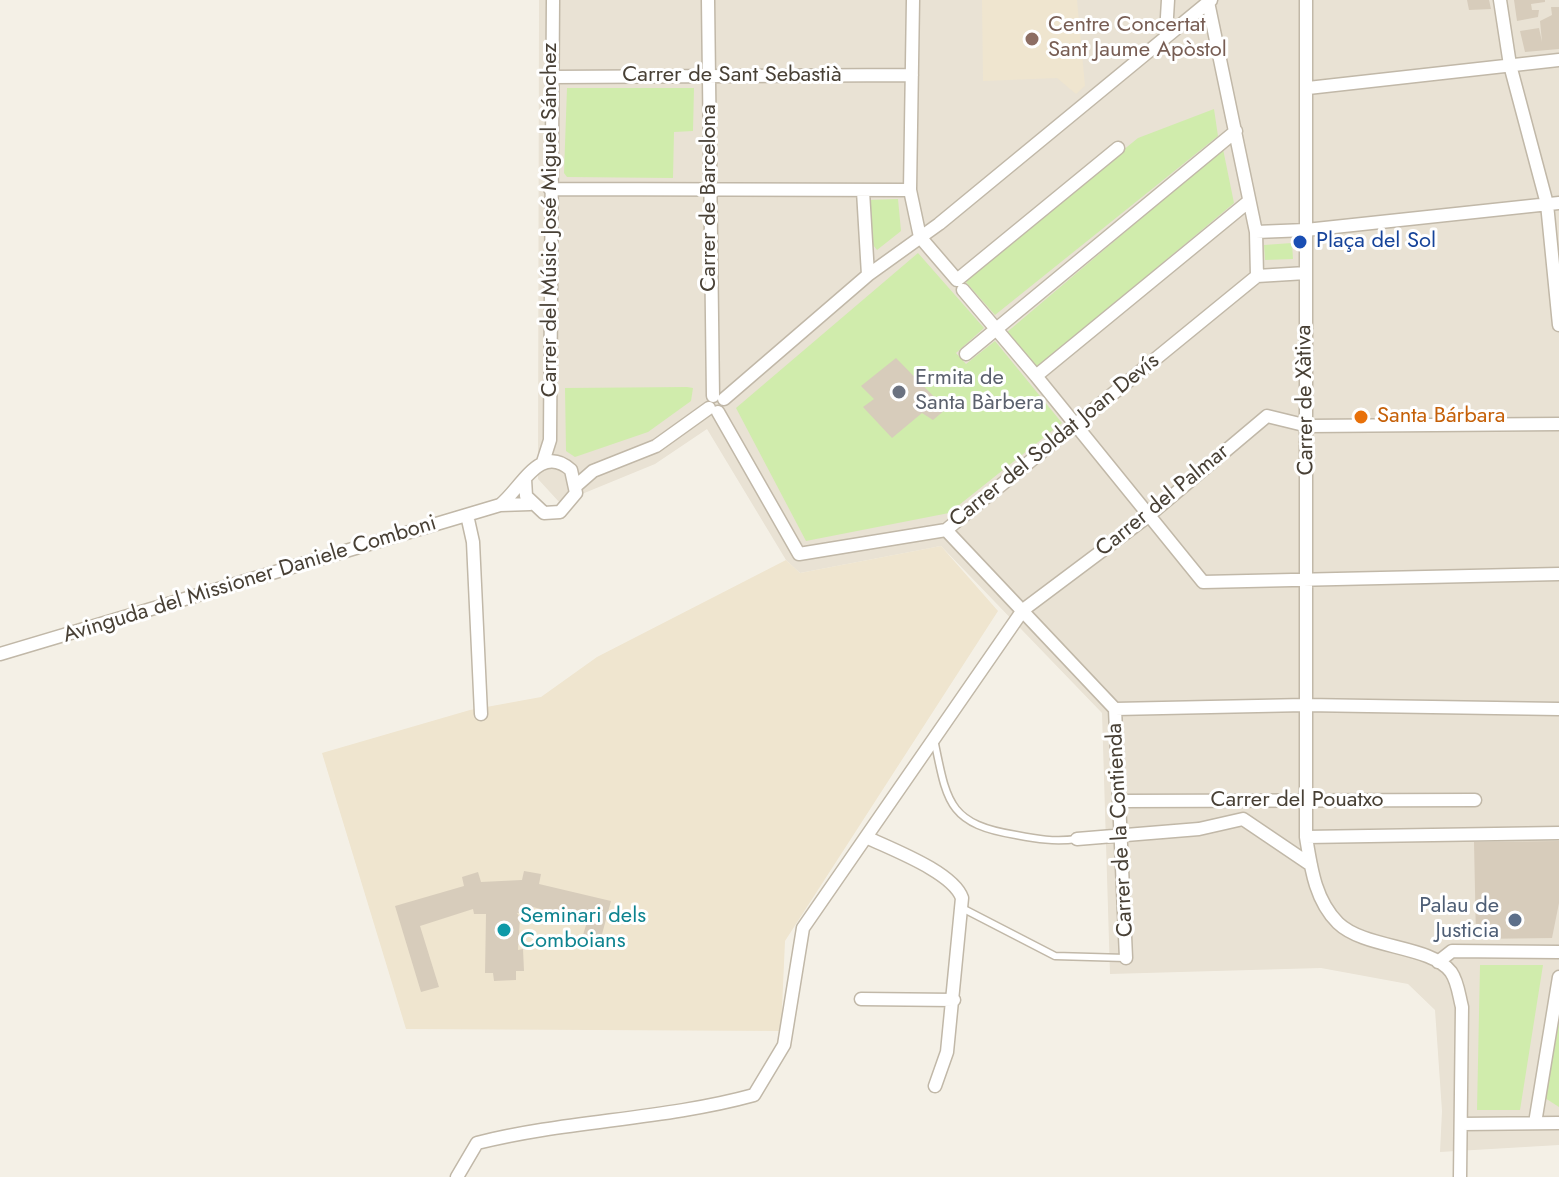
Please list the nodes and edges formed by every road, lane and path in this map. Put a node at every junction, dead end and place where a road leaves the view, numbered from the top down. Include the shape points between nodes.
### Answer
1 (553, 0) edge
2 (708, 0) edge
3 (913, 0) edge
4 (1168, 0) edge
5 (1306, 0) edge
6 (1500, 0) edge
7 (1209, 1) edge
8 (1166, 34) junction
9 (1559, 60) edge
10 (1510, 65) junction
11 (912, 75) junction
12 (552, 77) junction
13 (709, 77) junction
14 (1308, 88) junction
15 (1236, 131) junction
16 (1118, 148) dead end
17 (550, 189) junction
18 (709, 190) junction
19 (910, 190) junction
20 (863, 191) junction
21 (1248, 202) junction
22 (1553, 204) edge
23 (1306, 230) junction
24 (1256, 232) junction
25 (920, 237) junction
26 (1306, 273) junction
27 (868, 275) junction
28 (1257, 276) junction
29 (963, 290) dead end
30 (1559, 325) edge
31 (995, 330) junction
32 (966, 354) dead end
33 (1036, 376) junction
34 (716, 404) junction
35 (1559, 424) edge
36 (1074, 426) junction
37 (1308, 426) junction
38 (550, 440) junction
39 (543, 462) junction
40 (559, 462) junction
41 (571, 470) junction
42 (593, 471) junction
43 (525, 479) junction
44 (577, 485) junction
45 (530, 504) junction
46 (500, 505) junction
47 (467, 515) junction
48 (1147, 517) junction
49 (946, 530) junction
50 (1559, 574) edge
51 (1305, 580) junction
52 (1023, 610) junction
53 (0, 654) edge
54 (1305, 705) junction
55 (1115, 709) junction
56 (1559, 709) edge
57 (481, 714) dead end
58 (934, 739) junction
59 (1475, 800) dead end
60 (1119, 801) junction
61 (1306, 801) junction
62 (1559, 833) edge
63 (1121, 835) junction
64 (866, 837) junction
65 (1306, 837) junction
66 (1077, 839) joint
67 (1311, 865) junction
68 (962, 908) junction
69 (1559, 952) edge
70 (1126, 958) joint
71 (1438, 962) junction
72 (1559, 977) edge
73 (861, 999) dead end
74 (954, 1000) junction
75 (935, 1086) dead end
76 (1535, 1123) junction
77 (1559, 1123) edge
78 (1461, 1124) junction
79 (457, 1177) edge
80 (1460, 1177) edge

1 - 12 street, Carrer del Músic José Miguel Sánchez
2 - 13 street, Carrer de Barcelona
3 - 11 street
4 - 8 street
5 - 14 street, Carrer de Xàtiva
6 - 10 street
7 - 8 street
7 - 15 street
8 - 25 street
9 - 10 street
10 - 14 street
10 - 22 street
11 - 13 street, Carrer de Sant Sebastià
11 - 19 street
12 - 13 street, Carrer de Sant Sebastià
12 - 17 street, Carrer del Músic José Miguel Sánchez
13 - 18 street, Carrer de Barcelona
14 - 23 street, Carrer de Xàtiva
15 - 21 street
15 - 31 street
16 - 25 street via 957,280
17 - 18 street
17 - 38 street, Carrer del Músic José Miguel Sánchez
18 - 20 street
18 - 34 street, Carrer de Barcelona
19 - 20 street
19 - 25 street
20 - 27 street
21 - 24 street
21 - 33 street
22 - 23 street
22 - 30 street
23 - 24 street
23 - 26 street, Carrer de Xàtiva
24 - 28 street
25 - 27 street
26 - 28 street
26 - 37 street, Carrer de Xàtiva
27 - 34 street
28 - 36 street, Carrer del Soldat Joan Devís
29 - 31 street
31 - 32 street
31 - 33 street
33 - 36 street
34 - 42 street via 656,446
34 - 49 street, Carrer del Soldat Joan Devís via 799,554
35 - 37 street
36 - 48 street
36 - 49 street, Carrer del Soldat Joan Devís
37 - 48 street, Carrer del Palmar via 1267,416
37 - 51 street, Carrer de Xàtiva
38 - 39 street, Carrer del Músic José Miguel Sánchez
38 - 40 street, Carrer del Músic José Miguel Sánchez
39 - 40 street
39 - 43 street
40 - 41 street
41 - 42 street
41 - 44 street
42 - 44 street
43 - 45 street
43 - 46 street, Avinguda del Missioner Daniele Comboni
44 - 45 street via 573,501 560,512 544,513
45 - 46 street, Avinguda del Missioner Daniele Comboni
46 - 47 street, Avinguda del Missioner Daniele Comboni
47 - 53 street, Avinguda del Missioner Daniele Comboni
47 - 57 street via 473,542
48 - 51 street via 1203,582
48 - 52 street, Carrer del Palmar
49 - 52 street, Carrer de la Contienda
50 - 51 street
51 - 54 street, Carrer de Xàtiva
52 - 55 street, Carrer de la Contienda
52 - 58 street, Carrer del Palmar
54 - 55 street
54 - 56 street
54 - 61 street, Carrer de Xàtiva
55 - 60 street, Carrer de la Contienda
58 - 64 street, Carrer del Palmar
58 - 66 lane via 944,790 956,811 981,830 1053,842
59 - 61 street, Carrer del Pouatxo
60 - 61 street, Carrer del Pouatxo
60 - 63 street, Carrer de la Contienda
61 - 65 street, Carrer de Xàtiva
62 - 65 street, Carrer del Pouatxo
63 - 66 street
63 - 67 street via 1199,829 1243,819
63 - 70 street, Carrer de la Contienda
64 - 68 street via 935,872 959,890
64 - 79 street, Carrer del Palmar via 803,928 784,1045 754,1095 707,1108 530,1130 477,1143
65 - 67 street, Carrer de Xàtiva
67 - 71 street, Carrer de Xàtiva via 1314,885 1339,923 1363,938
68 - 70 lane via 1055,956
68 - 74 street
69 - 71 street via 1452,951
71 - 78 street via 1450,970 1462,1007
72 - 76 street
73 - 74 street
74 - 75 street via 947,1052
76 - 77 street
76 - 78 street
78 - 80 street

